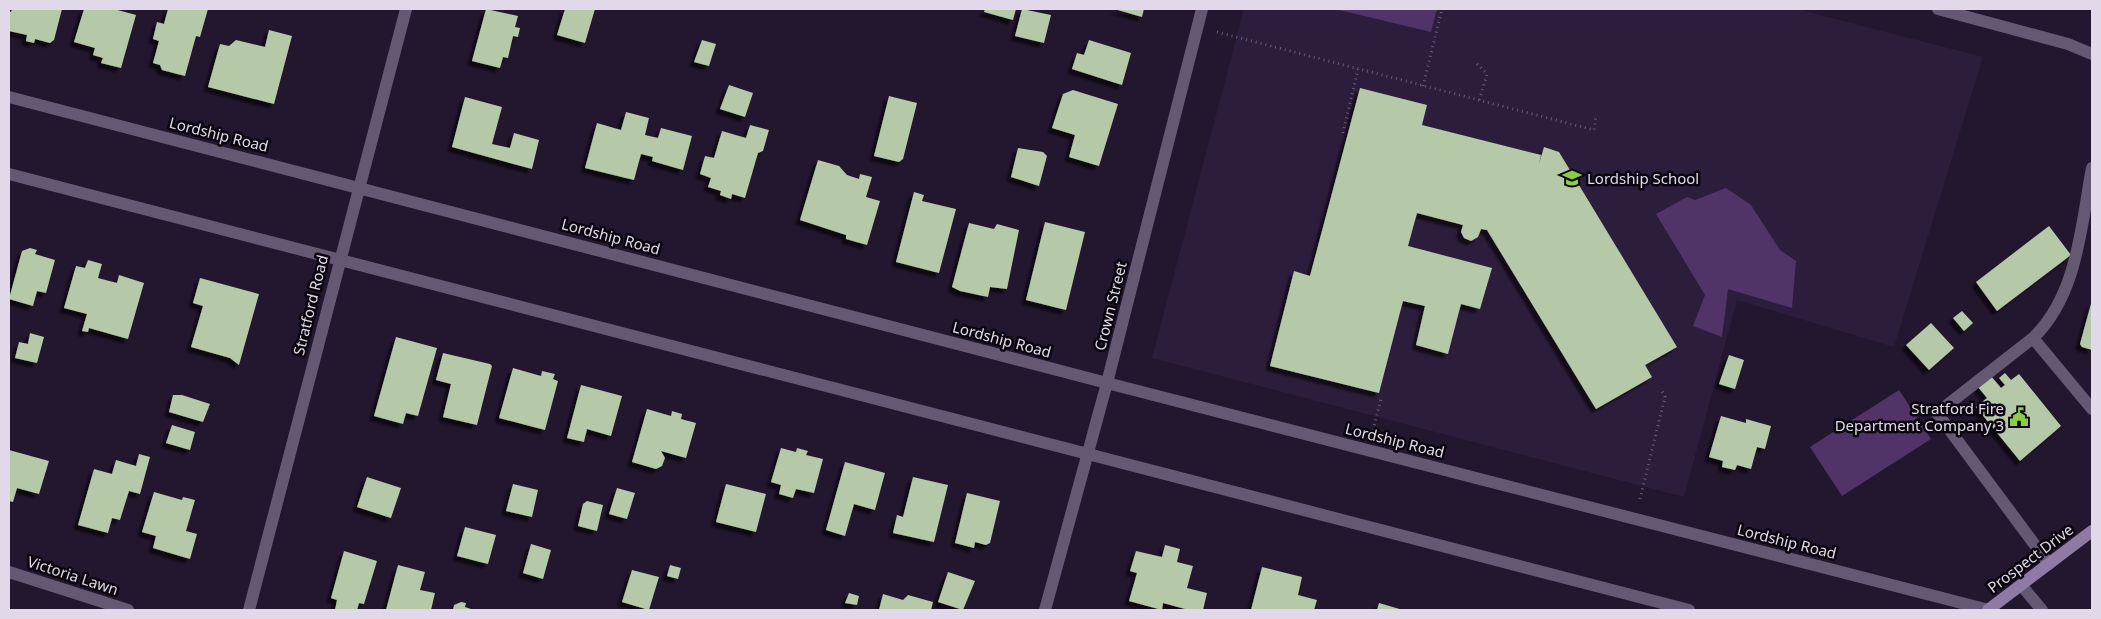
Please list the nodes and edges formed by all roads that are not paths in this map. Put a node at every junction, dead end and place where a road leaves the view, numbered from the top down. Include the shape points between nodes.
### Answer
1 (406, 9) edge
2 (1202, 9) edge
3 (1938, 9) edge
4 (2092, 54) edge
5 (9, 97) edge
6 (2092, 168) edge
7 (9, 174) edge
8 (359, 187) junction
9 (339, 258) junction
10 (2033, 338) junction
11 (1107, 383) junction
12 (2092, 409) edge
13 (1088, 454) junction
14 (2092, 531) edge
15 (2049, 564) junction
16 (9, 572) edge
17 (2022, 585) junction
18 (128, 610) edge
19 (249, 610) edge
20 (1045, 610) edge
21 (1689, 610) edge
22 (1988, 610) edge
23 (2042, 610) edge

1 - 8 street, Stratford Road
2 - 11 street, Crown Street
3 - 4 street via 2068,44
5 - 8 street, Lordship Road
6 - 10 street via 2063,297 2042,330
7 - 9 street
8 - 9 street, Stratford Road
8 - 11 street, Lordship Road
9 - 13 street
9 - 19 street, Stratford Road
10 - 12 street
10 - 15 street via 1937,413
11 - 13 street, Crown Street
11 - 22 street, Lordship Road
13 - 20 street, Crown Street
13 - 21 street
14 - 15 main road, Prospect Drive
15 - 17 main road, Prospect Drive
16 - 18 street, Victoria Lawn
17 - 22 main road, Prospect Drive
17 - 23 street

